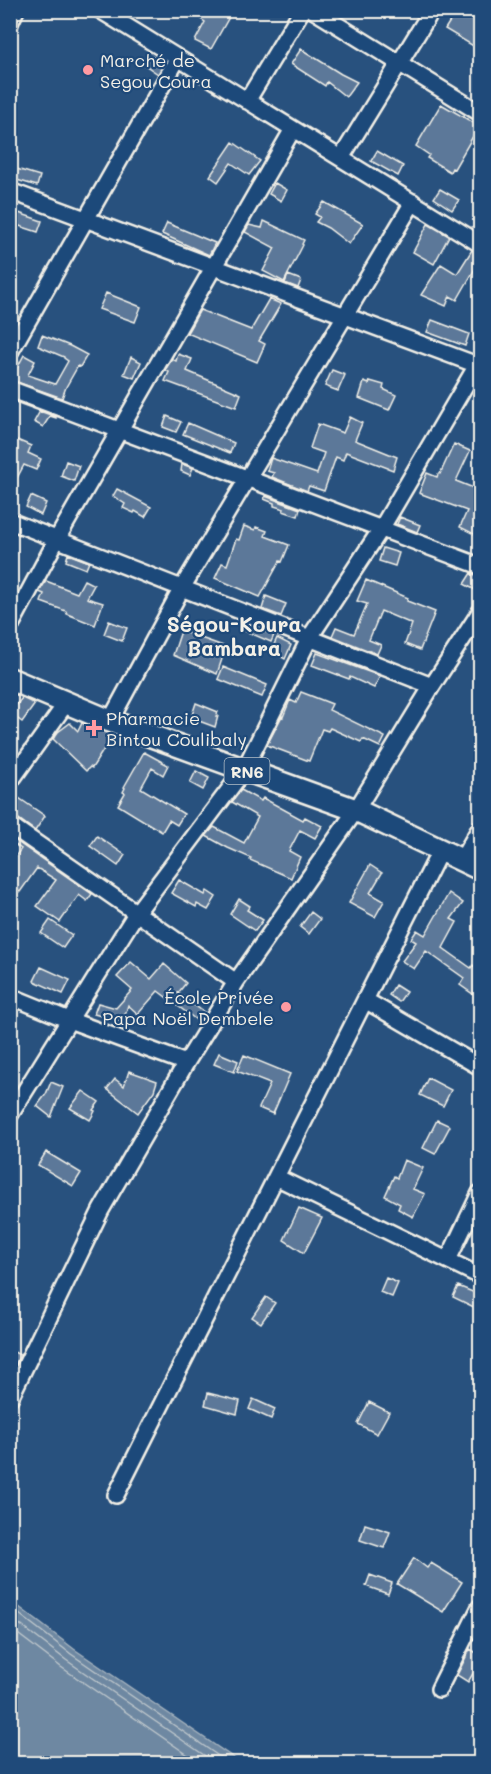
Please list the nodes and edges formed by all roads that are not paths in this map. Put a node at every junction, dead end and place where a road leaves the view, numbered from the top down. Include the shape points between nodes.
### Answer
1 (16, 10) edge
2 (100, 10) edge
3 (302, 10) edge
4 (313, 10) edge
5 (432, 10) edge
6 (10, 22) edge
7 (178, 58) junction
8 (400, 64) junction
9 (247, 101) junction
10 (480, 113) edge
11 (293, 129) junction
12 (341, 158) junction
13 (10, 191) edge
14 (413, 202) junction
15 (86, 219) junction
16 (478, 238) edge
17 (214, 267) junction
18 (346, 316) junction
19 (10, 352) edge
20 (479, 363) edge
21 (10, 389) edge
22 (120, 430) junction
23 (248, 478) junction
24 (10, 521) edge
25 (381, 529) junction
26 (57, 539) junction
27 (480, 566) edge
28 (182, 588) junction
29 (480, 612) edge
30 (10, 627) edge
31 (310, 638) junction
32 (10, 679) edge
33 (432, 686) junction
34 (67, 702) junction
35 (110, 721) junction
36 (244, 770) junction
37 (10, 782) edge
38 (356, 810) junction
39 (10, 825) edge
40 (480, 828) edge
41 (440, 851) junction
42 (471, 865) edge
43 (137, 912) junction
44 (236, 982) junction
45 (10, 996) edge
46 (365, 1000) junction
47 (69, 1020) junction
48 (186, 1063) junction
49 (480, 1066) edge
50 (10, 1115) edge
51 (276, 1177) junction
52 (480, 1193) edge
53 (448, 1260) junction
54 (480, 1276) edge
55 (10, 1398) edge
56 (116, 1495) dead end
57 (480, 1607) edge
58 (439, 1689) dead end

1 - 6 street
2 - 7 street
3 - 9 street
4 - 8 street
5 - 8 street
7 - 9 street
7 - 15 street
8 - 10 street
8 - 12 street
9 - 11 street
11 - 12 street
11 - 17 street
12 - 14 street
13 - 15 street
14 - 16 street
14 - 18 street
15 - 17 street
15 - 19 street
17 - 18 street
17 - 22 street
18 - 20 street
18 - 23 street
20 - 25 street
21 - 22 street
22 - 23 street
22 - 26 street
23 - 25 street
23 - 28 street
24 - 26 street
25 - 27 street
25 - 31 street
26 - 28 street
26 - 30 street
28 - 31 street
28 - 35 street
29 - 33 street
31 - 33 street
31 - 36 street
32 - 34 highway, RN6
33 - 38 street
34 - 35 highway, RN6
34 - 37 street
35 - 36 highway, RN6
36 - 38 highway, RN6
36 - 43 street
38 - 41 highway, RN6
38 - 44 street
39 - 43 street
40 - 42 street
41 - 42 highway, RN6
41 - 46 street
43 - 44 street
43 - 47 street
44 - 48 street
45 - 47 street
46 - 49 street
46 - 51 street
47 - 48 street
47 - 50 street
48 - 55 street via 101,1210
51 - 53 street
51 - 56 street
52 - 53 street
53 - 54 street
57 - 58 street

